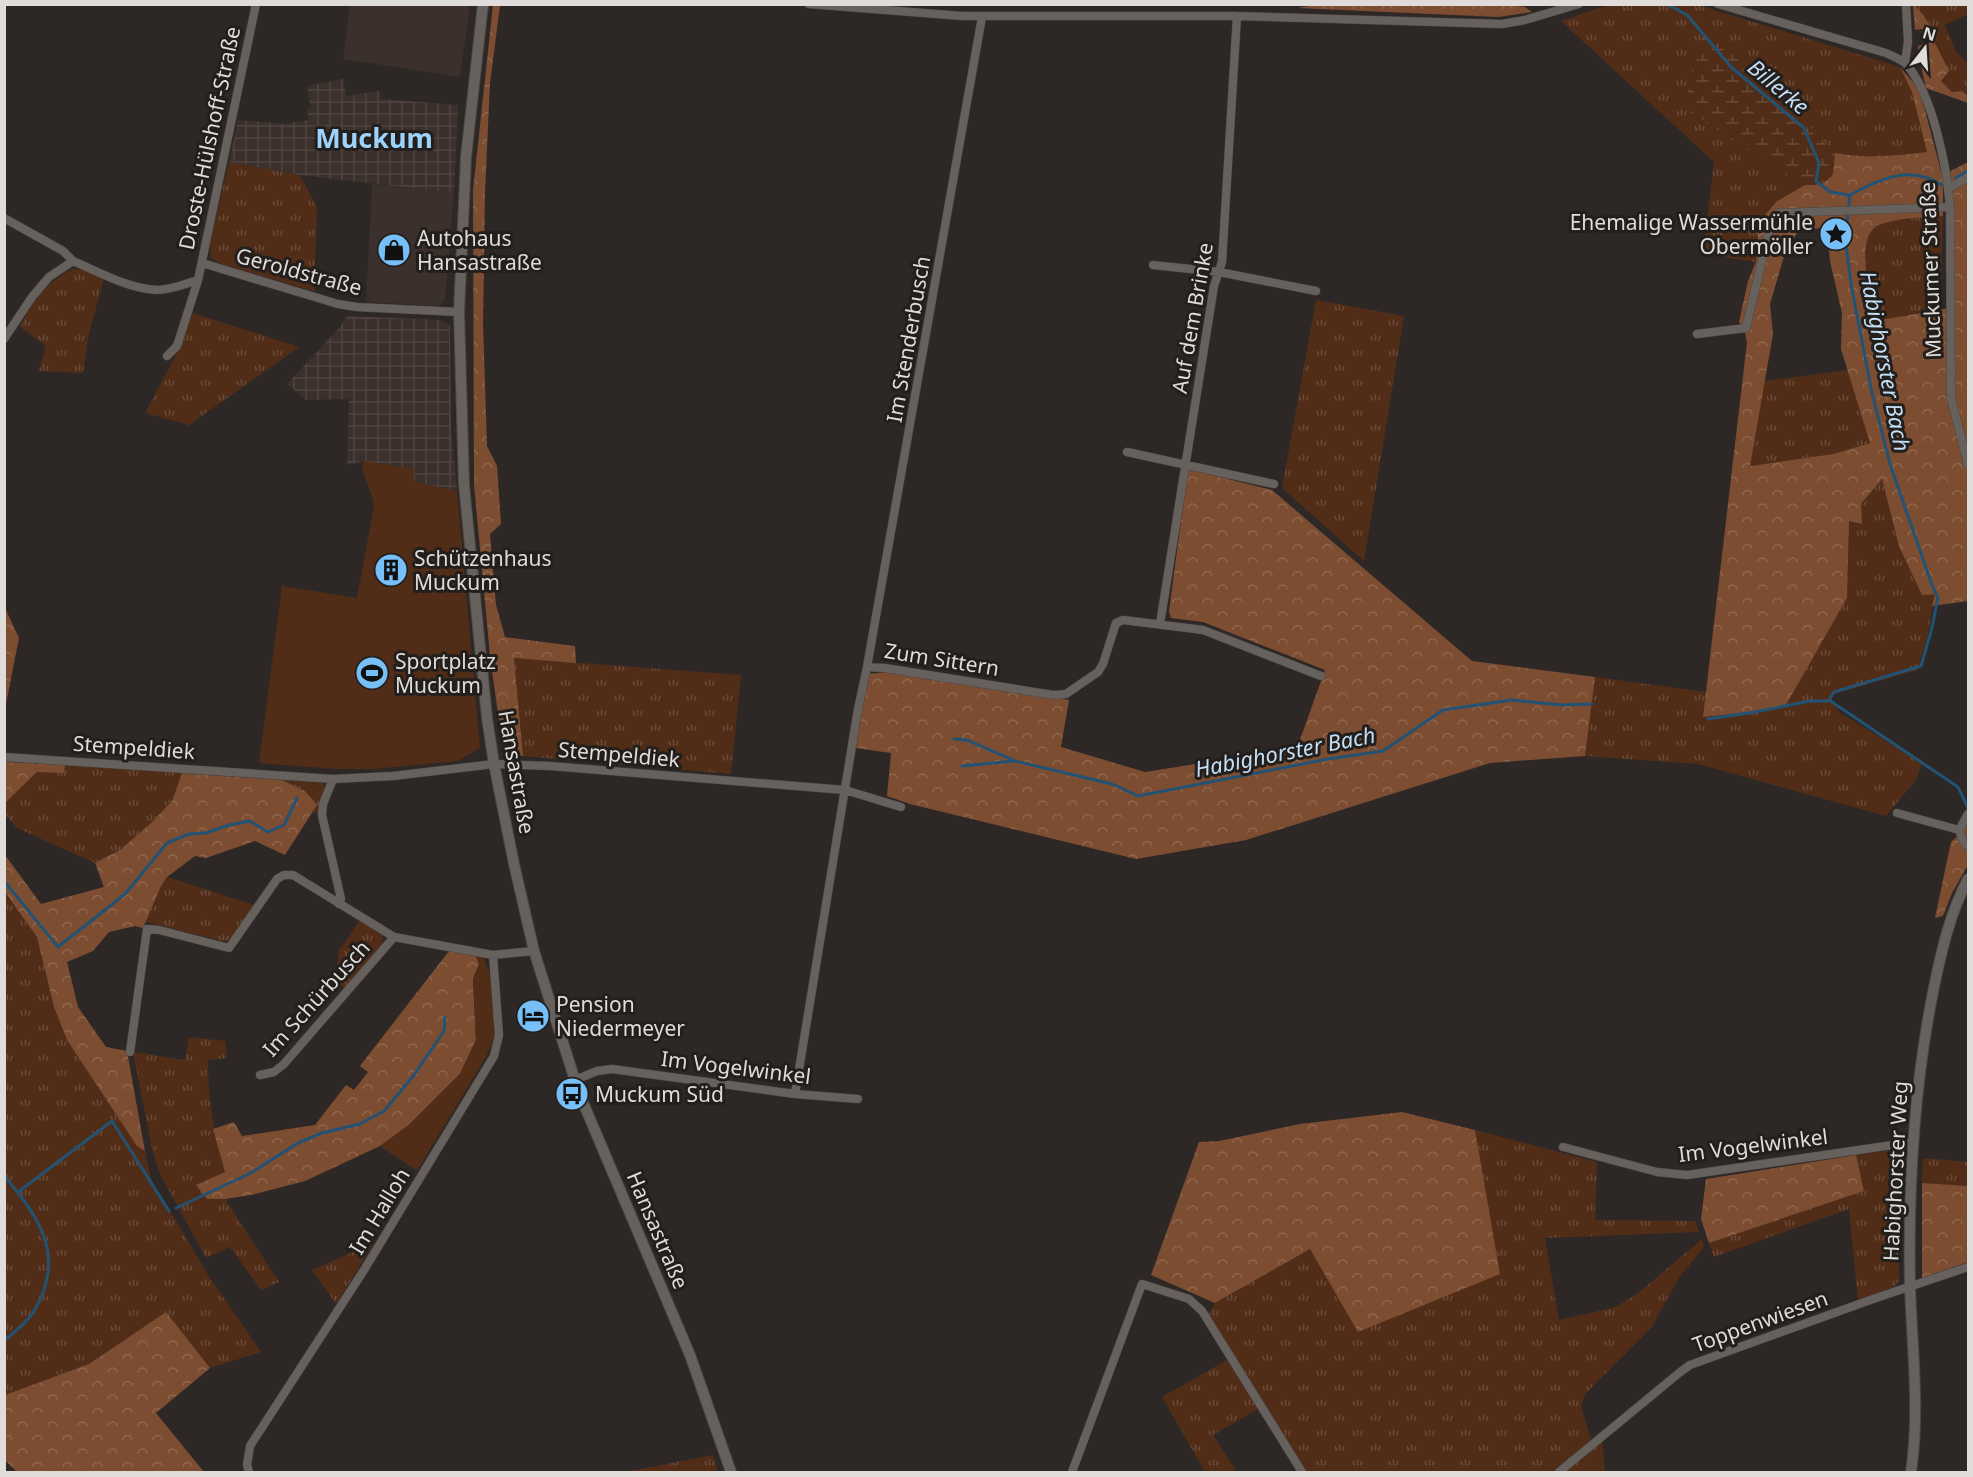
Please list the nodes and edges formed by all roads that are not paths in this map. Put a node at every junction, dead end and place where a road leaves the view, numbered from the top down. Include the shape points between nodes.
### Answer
1 (256, 4) edge
2 (483, 4) edge
3 (809, 4) edge
4 (1579, 4) edge
5 (1718, 4) edge
6 (1906, 4) edge
7 (1237, 16) junction
8 (982, 17) junction
9 (1905, 62) junction
10 (1968, 177) edge
11 (1948, 189) junction
12 (1950, 207) junction
13 (4, 218) edge
14 (73, 261) junction
15 (202, 263) junction
16 (1154, 265) dead end
17 (1219, 272) junction
18 (198, 280) junction
19 (1316, 291) dead end
20 (459, 312) junction
21 (1697, 334) dead end
22 (4, 339) edge
23 (167, 356) dead end
24 (1126, 452) dead end
25 (1186, 464) junction
26 (1968, 464) edge
27 (1274, 484) dead end
28 (1160, 624) junction
29 (867, 667) junction
30 (1321, 676) dead end
31 (4, 757) edge
32 (494, 764) junction
33 (333, 779) junction
34 (845, 790) junction
35 (900, 807) dead end
36 (1897, 813) dead end
37 (1968, 814) edge
38 (1959, 830) junction
39 (1968, 847) edge
40 (1968, 879) edge
41 (339, 904) junction
42 (394, 937) junction
43 (534, 951) junction
44 (493, 955) junction
45 (130, 1052) dead end
46 (260, 1075) dead end
47 (575, 1080) junction
48 (795, 1094) junction
49 (858, 1100) dead end
50 (1913, 1142) junction
51 (1563, 1147) dead end
52 (1968, 1267) edge
53 (1910, 1287) junction
54 (249, 1473) edge
55 (731, 1473) edge
56 (1072, 1473) edge
57 (1302, 1473) edge
58 (1559, 1473) edge
59 (1911, 1473) edge

1 - 15 street, Droste-Hülshoff-Straße
2 - 20 main road, Hansastraße via 466,157
3 - 8 street
4 - 7 street via 1502,24
5 - 9 street
6 - 9 street
7 - 8 street
7 - 17 street, Auf dem Brinke via 1225,240
8 - 29 street, Im Stenderbusch
9 - 11 street, Muckumer Straße via 1920,84 1930,112
10 - 11 street
11 - 12 street, Muckumer Straße
12 - 21 street via 1779,213 1771,222 1746,328
12 - 26 street, Muckumer Straße via 1951,398
13 - 14 street, Droste-Hülshoff-Straße via 63,251
14 - 18 street, Droste-Hülshoff-Straße via 157,290
14 - 22 street via 49,278 32,297
15 - 18 street, Droste-Hülshoff-Straße
15 - 20 street, Geroldstraße via 339,304
16 - 17 street
17 - 19 street
17 - 25 street, Auf dem Brinke
18 - 23 street, Droste-Hülshoff-Straße via 177,346
20 - 32 main road, Hansastraße via 464,485
24 - 25 street
25 - 27 street
25 - 28 street, Auf dem Brinke
28 - 29 street, Zum Sittern via 1123,620 1116,623 1098,672 1066,694
28 - 30 street, Zum Sittern via 1203,630
29 - 34 street, Zum Sittern
31 - 33 street, Stempeldiek
32 - 33 street, Stempeldiek
32 - 34 street, Stempeldiek
32 - 43 main road, Hansastraße
33 - 41 street via 322,815
34 - 35 street, Stempeldiek
34 - 48 street, Zum Sittern
36 - 38 street
37 - 38 street
38 - 39 street
40 - 50 main road, Habighorster Weg via 1951,916 1940,960 1920,1069
41 - 42 street
41 - 45 street via 293,875 284,874 229,948 147,929
42 - 44 street
42 - 46 street, Im Schürbusch via 284,1064 274,1072
43 - 44 street
43 - 47 main road, Hansastraße
44 - 54 street, Im Halloh via 499,1035 494,1056 364,1270 250,1446
47 - 48 street, Im Vogelwinkel via 612,1069
47 - 55 main road, Hansastraße via 690,1355
48 - 49 street, Im Vogelwinkel
50 - 51 street, Im Vogelwinkel via 1687,1175 1657,1172
50 - 53 main road, Habighorster Weg
52 - 53 street, Toppenwiesen
53 - 58 street, Toppenwiesen via 1690,1365
53 - 59 main road, Habighorster Weg via 1915,1415
56 - 57 street via 1142,1284 1189,1299 1202,1311

